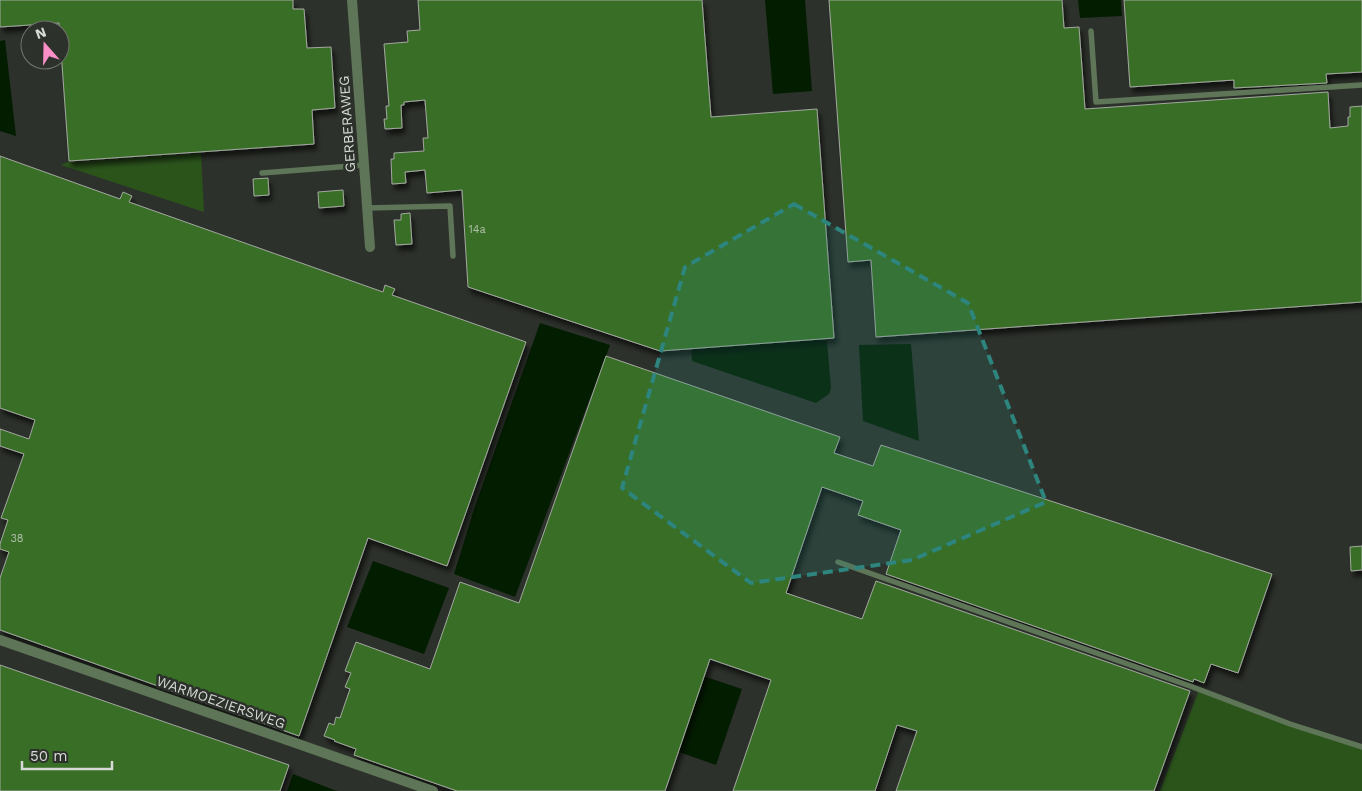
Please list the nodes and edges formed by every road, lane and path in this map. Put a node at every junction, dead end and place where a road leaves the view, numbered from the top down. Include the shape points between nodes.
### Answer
1 (352, 0) edge
2 (1091, 31) dead end
3 (1362, 85) edge
4 (364, 165) junction
5 (262, 173) dead end
6 (367, 208) junction
7 (370, 246) dead end
8 (454, 256) dead end
9 (838, 562) dead end
10 (0, 640) edge
11 (1362, 747) edge
12 (433, 791) edge

1 - 4 street, GERBERAWEG
2 - 3 lane via 1096,102
4 - 5 lane
4 - 6 street, GERBERAWEG
6 - 7 street, GERBERAWEG
6 - 8 lane via 450,206
9 - 11 lane
10 - 12 street, WARMOEZIERSWEG

